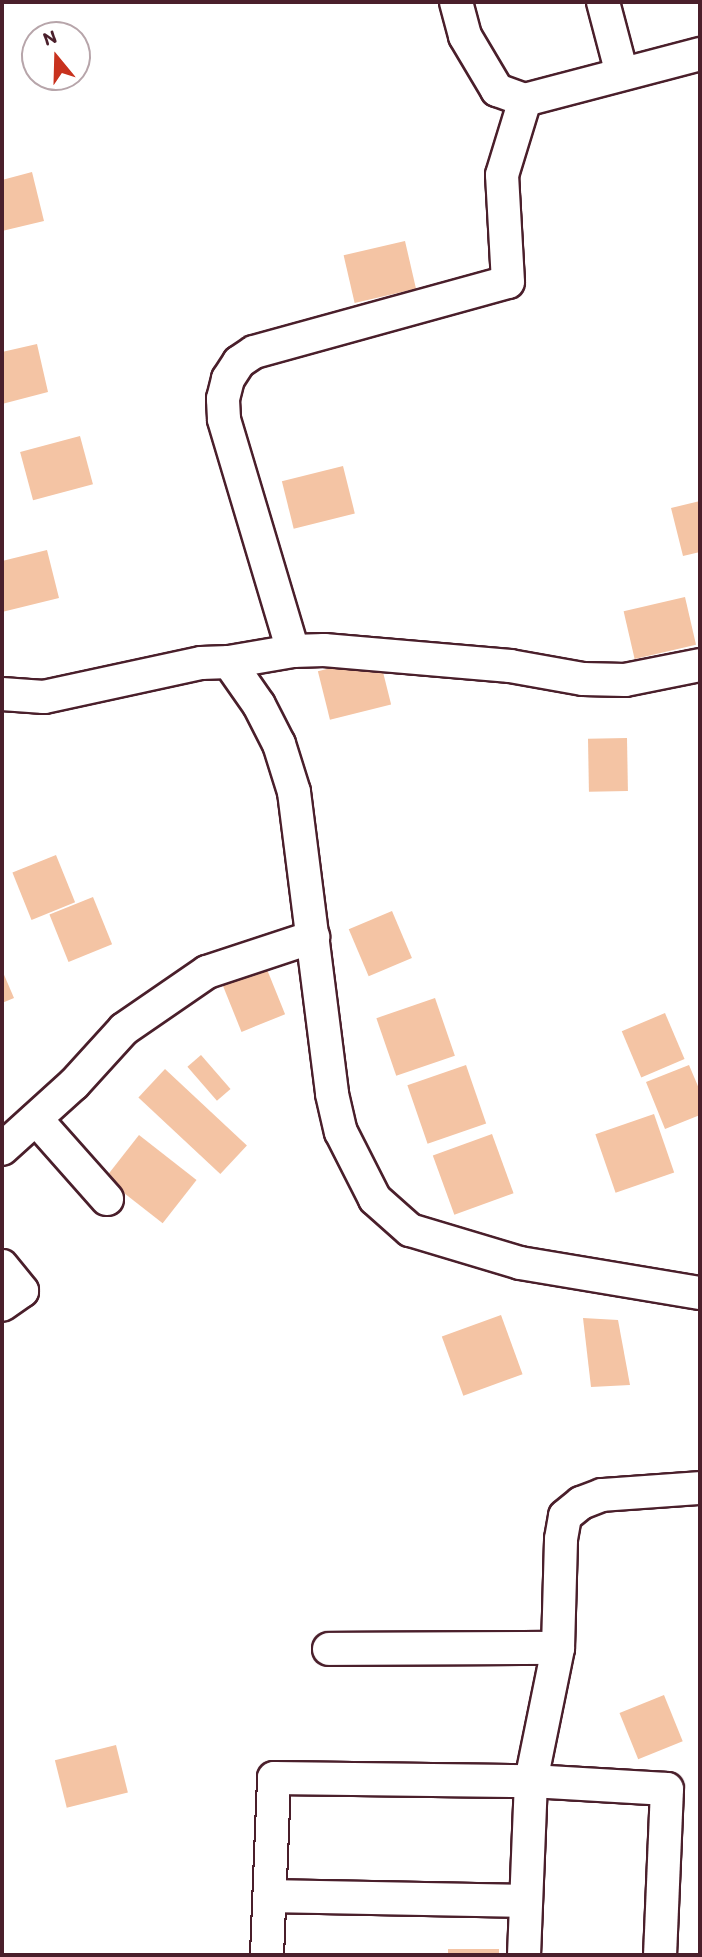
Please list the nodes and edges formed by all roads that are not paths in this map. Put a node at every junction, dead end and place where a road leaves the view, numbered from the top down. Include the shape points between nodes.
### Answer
1 (456, 2) edge
2 (603, 2) edge
3 (700, 54) edge
4 (622, 74) junction
5 (525, 100) junction
6 (293, 651) junction
7 (229, 662) junction
8 (700, 664) edge
9 (2, 694) edge
10 (313, 937) junction
11 (36, 1119) junction
12 (2, 1149) edge
13 (107, 1199) dead end
14 (2, 1266) edge
15 (700, 1293) edge
16 (2, 1305) edge
17 (700, 1488) edge
18 (558, 1648) junction
19 (329, 1649) dead end
20 (531, 1780) junction
21 (270, 1896) junction
22 (526, 1901) junction
23 (267, 1955) edge
24 (524, 1955) edge
25 (660, 1955) edge

1 - 5 street via 465,36 497,90
2 - 4 street
3 - 4 street
4 - 5 street
5 - 6 street via 502,175 508,282 254,352 239,362 228,379 224,419
6 - 7 street
6 - 8 street via 420,657 583,679 625,680
7 - 9 street via 201,663 44,697
7 - 10 street via 274,734 291,780
10 - 11 street via 207,972 124,1029
10 - 15 street via 331,1094 341,1132 375,1199 410,1230 508,1259
11 - 12 street
11 - 13 street
14 - 16 street via 22,1291
17 - 18 street via 601,1495 565,1516
18 - 19 street
18 - 20 street
20 - 21 street via 274,1778
20 - 22 street
20 - 25 street via 667,1789
21 - 22 street
21 - 23 street
22 - 24 street

